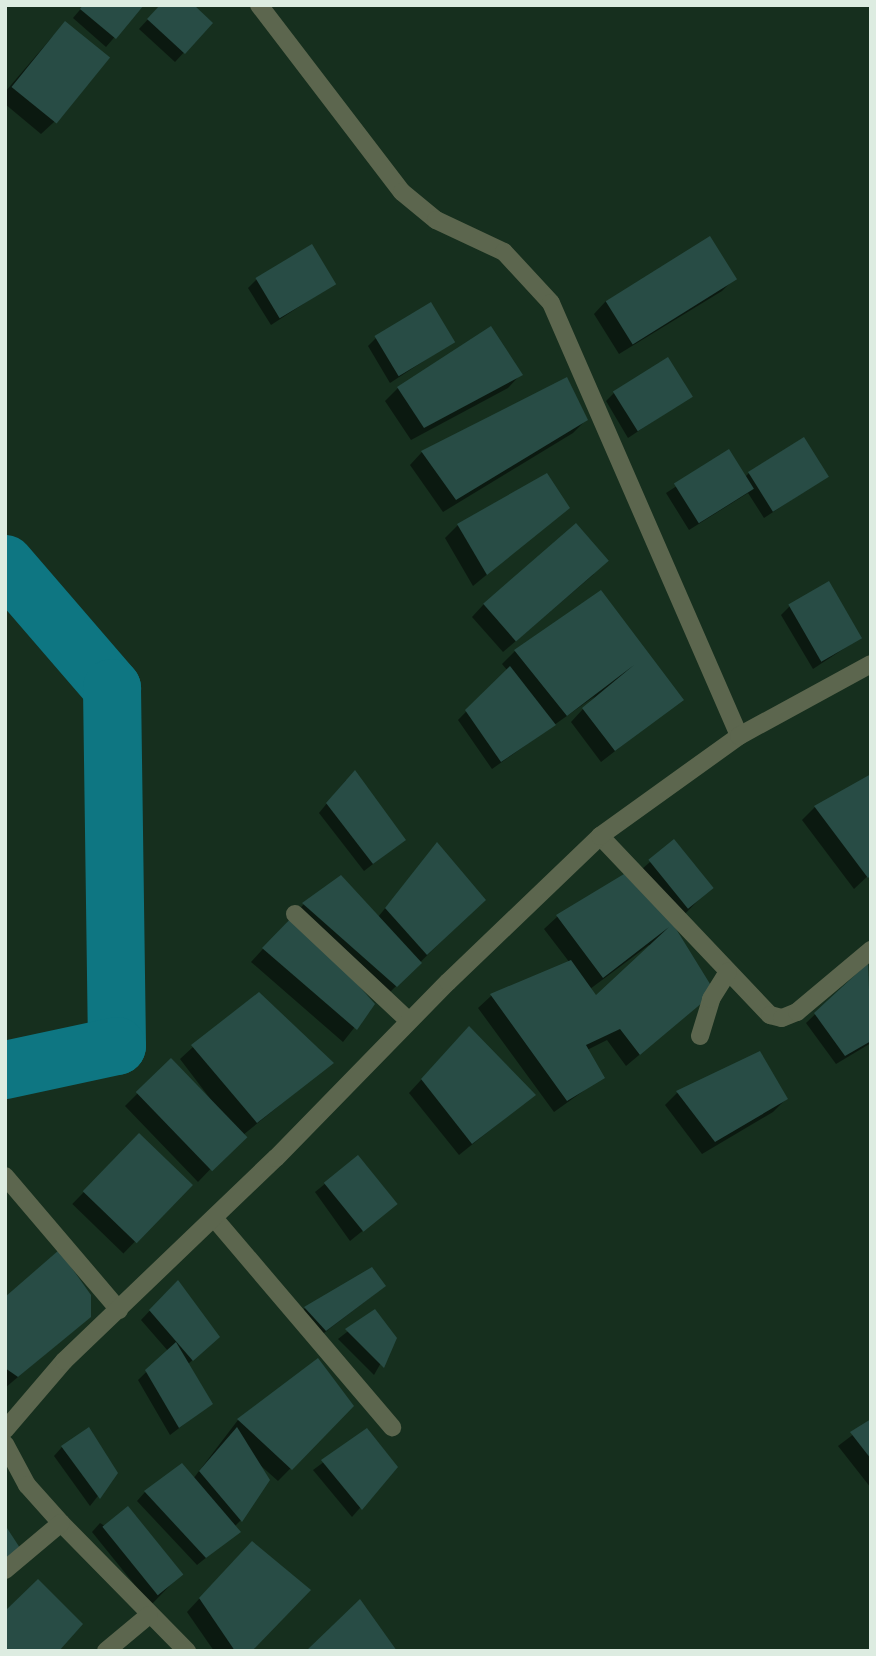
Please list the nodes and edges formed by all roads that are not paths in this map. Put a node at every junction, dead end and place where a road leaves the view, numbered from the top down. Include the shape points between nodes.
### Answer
1 (259, 5) edge
2 (871, 664) edge
3 (739, 736) junction
4 (600, 836) junction
5 (295, 914) dead end
6 (871, 950) edge
7 (728, 972) junction
8 (409, 1021) junction
9 (700, 1036) dead end
10 (5, 1176) edge
11 (214, 1218) junction
12 (119, 1310) junction
13 (6, 1426) edge
14 (392, 1427) dead end
15 (5, 1444) edge
16 (61, 1523) junction
17 (5, 1570) edge
18 (149, 1615) junction
19 (106, 1651) edge
20 (187, 1651) edge

1 - 3 street via 401,192 436,220 504,252 551,303
2 - 3 street
3 - 4 street
4 - 7 street
4 - 8 street
5 - 8 street
6 - 7 street via 797,1012 782,1018 761,1008
7 - 9 street via 710,999
8 - 11 street
10 - 12 street
11 - 12 street
11 - 14 street
12 - 13 street
15 - 16 street via 27,1485
16 - 17 street
16 - 18 street
18 - 19 street
18 - 20 street

